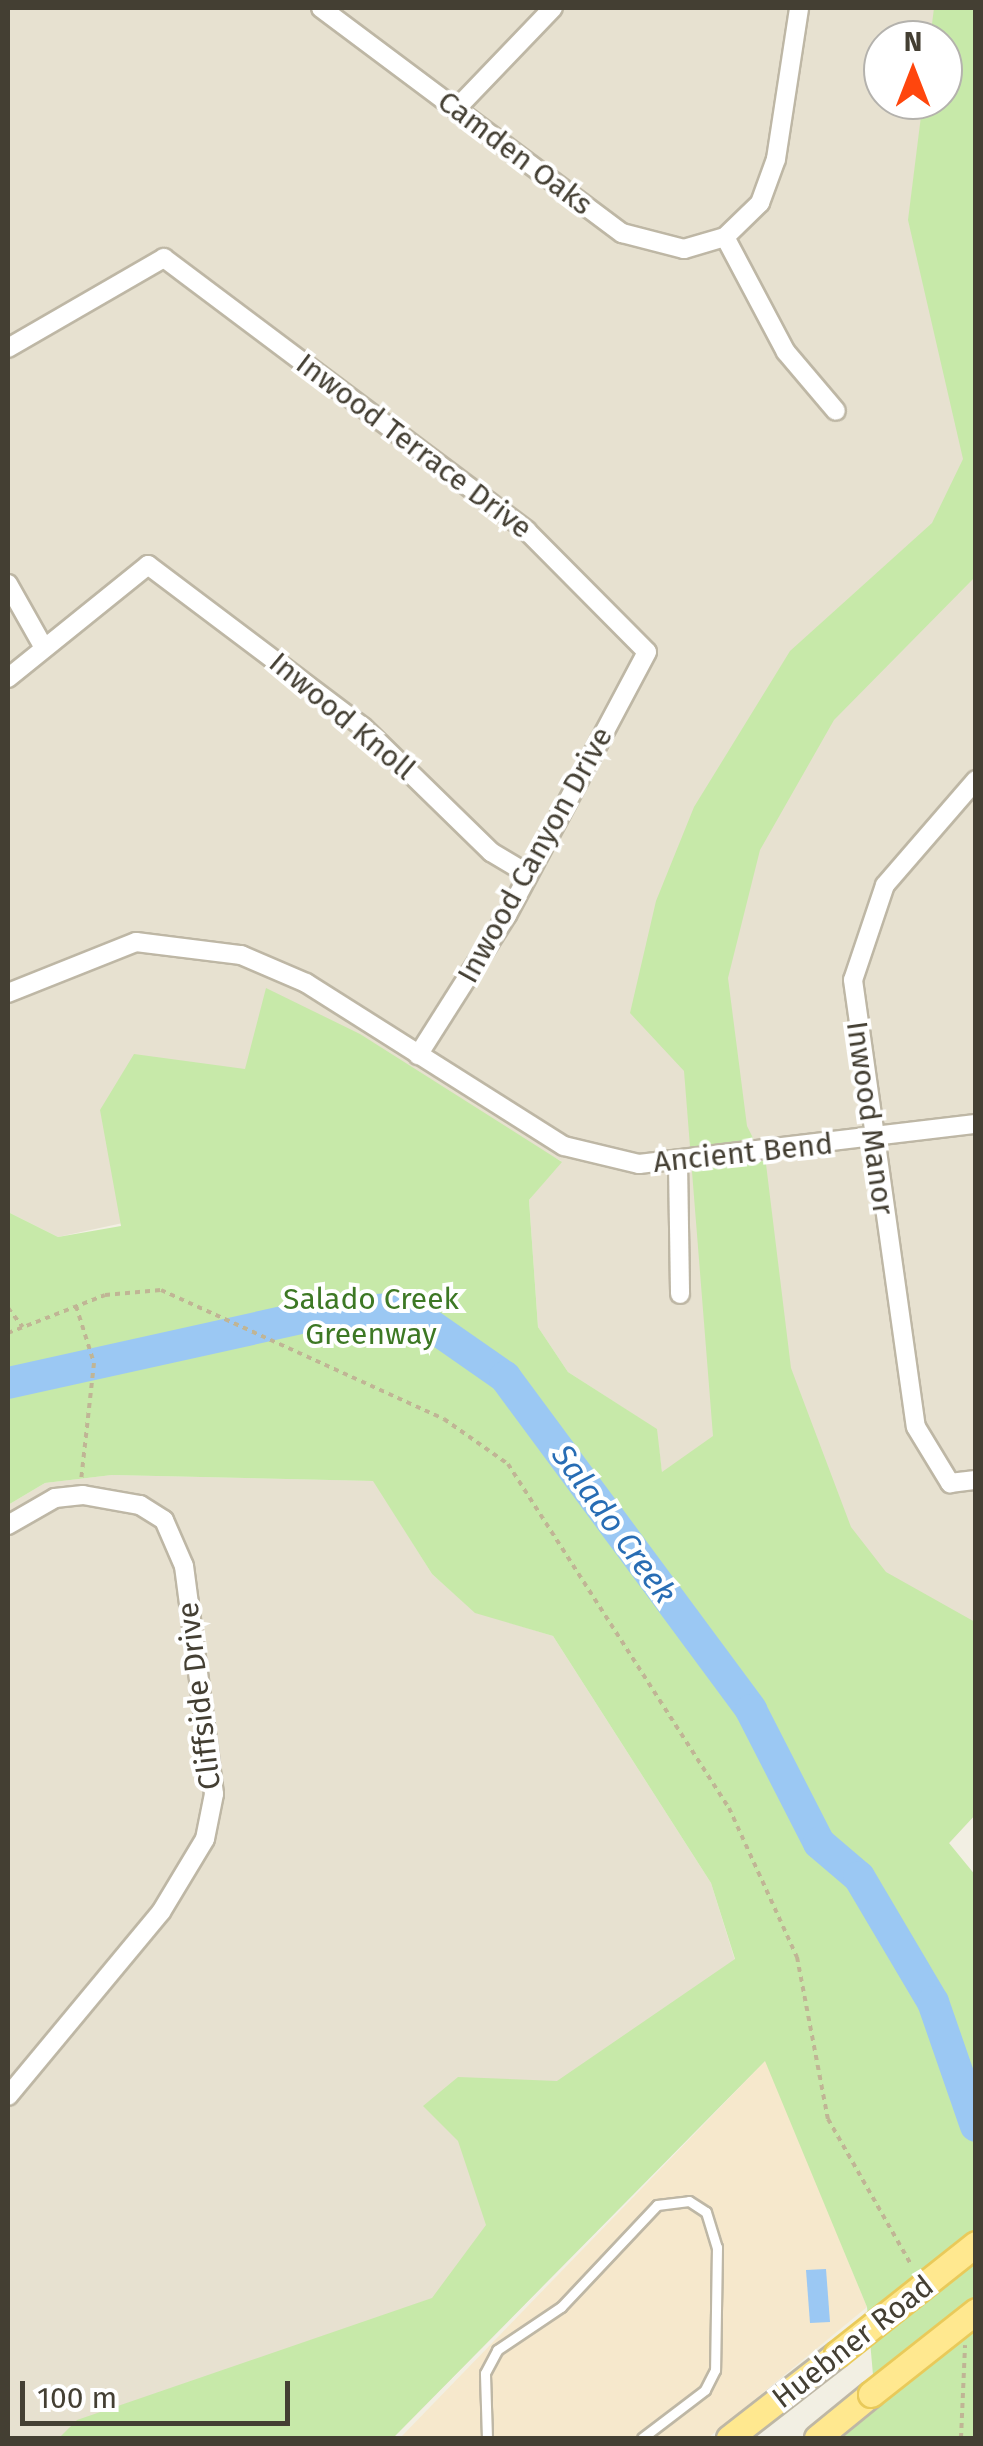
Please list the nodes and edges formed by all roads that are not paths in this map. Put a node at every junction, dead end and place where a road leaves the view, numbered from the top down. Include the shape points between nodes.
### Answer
1 (321, 8) edge
2 (554, 8) edge
3 (799, 8) edge
4 (456, 109) junction
5 (725, 238) junction
6 (8, 348) edge
7 (836, 411) dead end
8 (8, 584) edge
9 (44, 648) junction
10 (647, 652) joint
11 (8, 678) edge
12 (976, 780) edge
13 (528, 874) junction
14 (8, 993) edge
15 (418, 1055) junction
16 (976, 1124) edge
17 (874, 1138) junction
18 (678, 1163) junction
19 (680, 1294) dead end
20 (976, 1480) edge
21 (8, 1526) edge
22 (8, 2096) edge
23 (976, 2244) edge
24 (970, 2319) edge
25 (487, 2438) edge
26 (642, 2438) edge
27 (730, 2438) edge
28 (817, 2438) edge

1 - 4 street, Camden Oaks
2 - 4 street
3 - 5 street via 774,170 760,203
4 - 5 street, Camden Oaks via 632,238 684,249
5 - 7 street via 786,352
6 - 10 street, Inwood Terrace Drive via 164,258 527,531
8 - 9 street
9 - 11 street
9 - 13 street, Inwood Knoll via 148,565 363,727 491,852
10 - 13 street, Inwood Canyon Drive
12 - 17 street, Inwood Manor via 884,885 862,931 853,980
13 - 15 street, Inwood Canyon Drive
14 - 15 street, Ancient Bend via 114,946 199,944 306,983
15 - 18 street, Ancient Bend via 564,1146
16 - 17 street, Ancient Bend
17 - 18 street, Ancient Bend
17 - 20 street, Inwood Manor via 908,1394 950,1483
18 - 19 street
21 - 22 street, Cliffside Drive via 55,1498 83,1495 140,1505 174,1537 214,1794 206,1839 161,1912
23 - 27 main road, Huebner Road, bridge
24 - 28 main road, Huebner Road, bridge
25 - 26 lane via 484,2373 496,2350 561,2307 657,2205 689,2200 706,2212 716,2247 715,2370 705,2390

